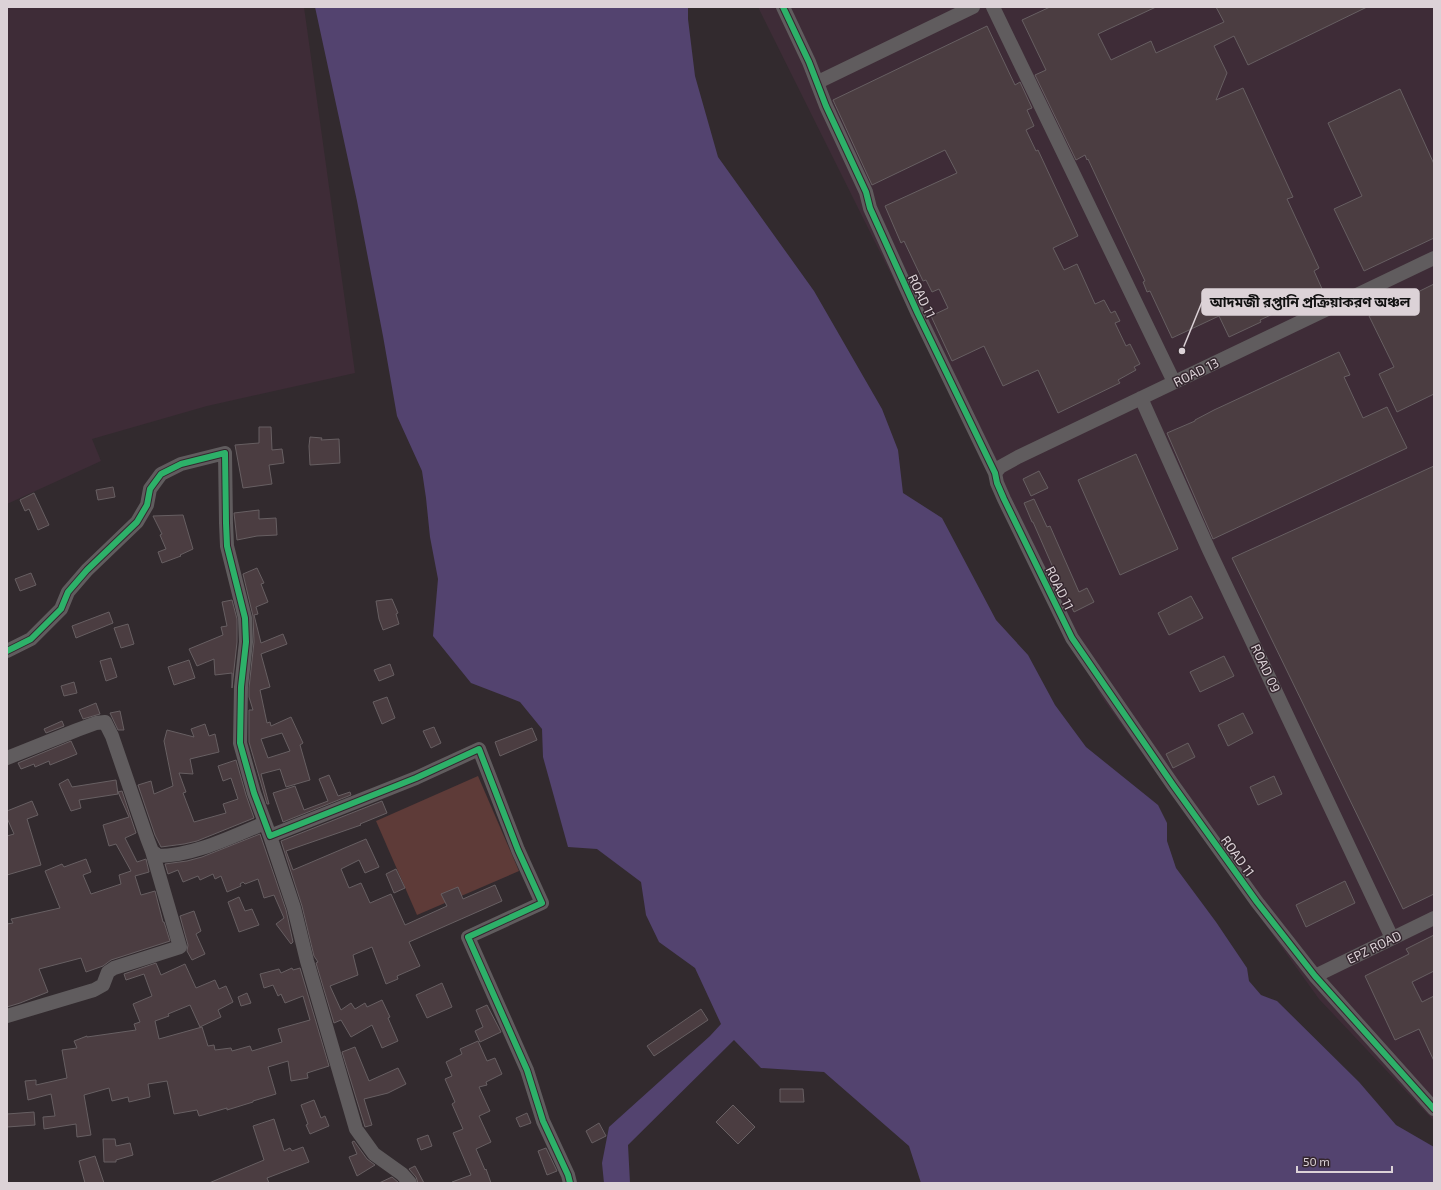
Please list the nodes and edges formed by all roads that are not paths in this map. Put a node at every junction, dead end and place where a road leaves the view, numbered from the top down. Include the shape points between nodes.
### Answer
1 (783, 7) edge
2 (973, 7) edge
3 (993, 7) edge
4 (818, 82) junction
5 (1434, 258) edge
6 (1174, 382) junction
7 (1141, 398) junction
8 (995, 473) junction
9 (7, 651) edge
10 (7, 758) edge
11 (268, 829) junction
12 (152, 851) junction
13 (1434, 918) edge
14 (1392, 938) junction
15 (1315, 976) junction
16 (7, 1016) edge
17 (1434, 1109) edge
18 (410, 1183) edge
19 (570, 1183) edge

1 - 4 street, ROAD 11
2 - 4 street
3 - 6 street
4 - 8 street, ROAD 11 via 886,244
5 - 6 street, ROAD 13
6 - 7 street, ROAD 13
7 - 8 street, ROAD 13 via 1018,457 1000,467
7 - 14 street, ROAD 09 via 1209,550
8 - 15 street, ROAD 11 via 999,488 1072,638 1257,902
9 - 11 street via 31,639 61,610 68,592 87,570 137,522 147,505 150,489 161,474 181,464 225,453 227,546 245,618 240,743 254,793
10 - 12 street via 96,723 105,722
11 - 12 street via 169,856 158,856
11 - 18 street via 294,908 356,1129 374,1154
11 - 19 street via 416,778 479,749 518,850 542,903 468,937 527,1070 543,1121
12 - 16 street via 180,947 114,968 108,972 103,984 94,990
13 - 14 street, EPZ ROAD
14 - 15 street, EPZ ROAD
15 - 17 street, ROAD 11

